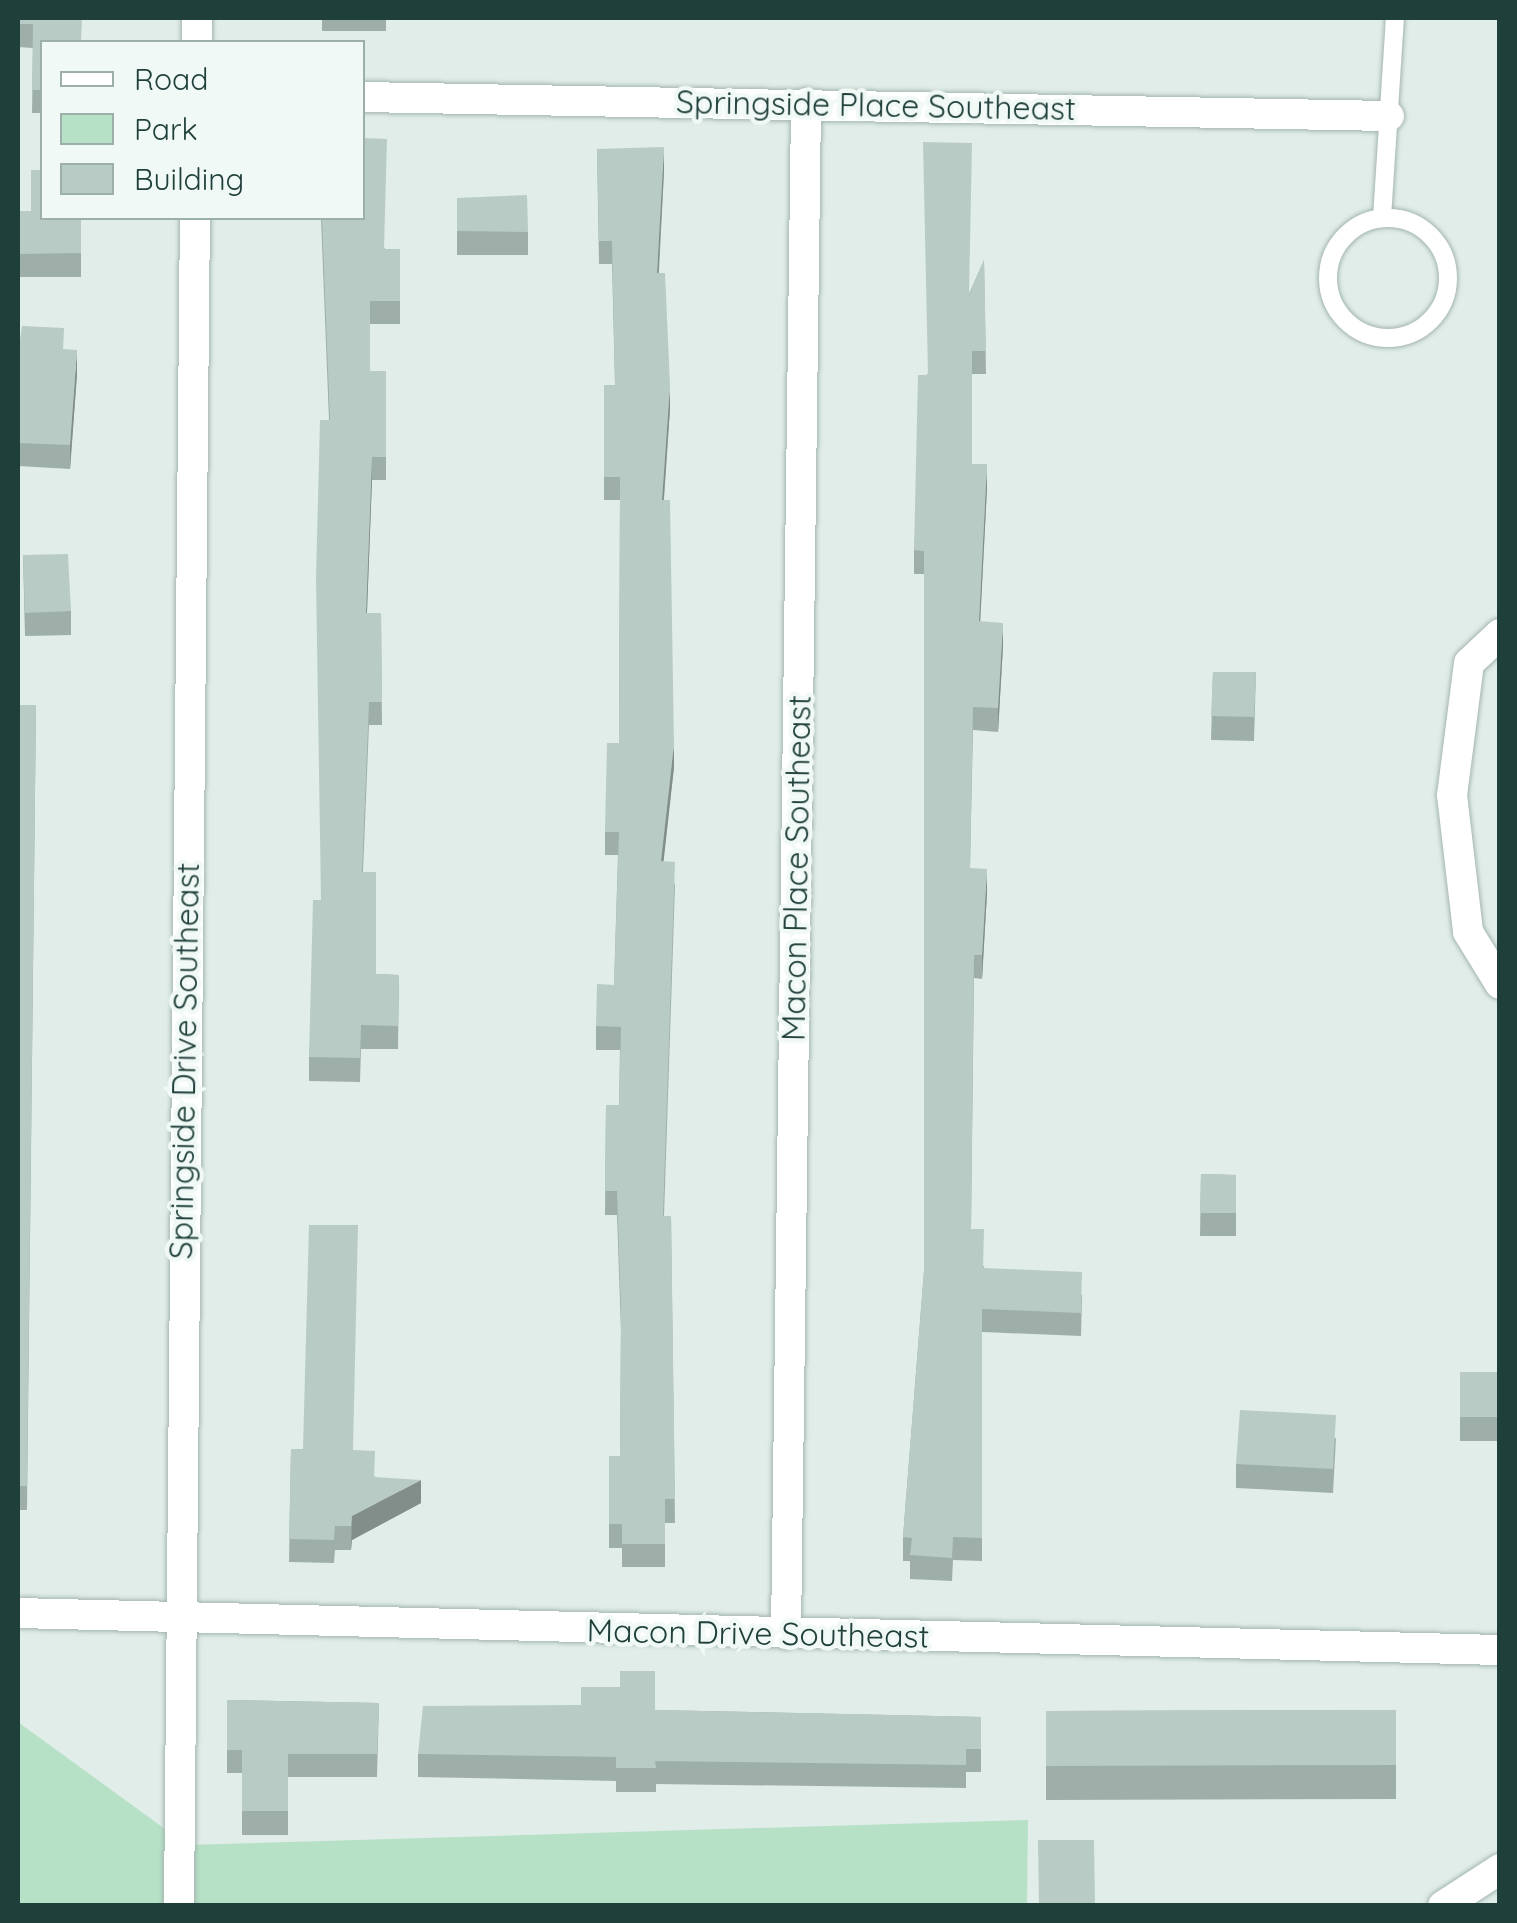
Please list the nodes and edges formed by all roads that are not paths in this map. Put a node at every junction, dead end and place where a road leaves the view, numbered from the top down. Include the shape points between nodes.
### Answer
1 (1395, 18) edge
2 (365, 97) edge
3 (806, 102) junction
4 (1389, 116) junction
5 (1382, 218) junction
6 (194, 220) edge
7 (1500, 634) edge
8 (1500, 984) edge
9 (18, 1613) edge
10 (178, 1619) junction
11 (786, 1634) junction
12 (1500, 1650) edge
13 (1500, 1869) edge
14 (179, 1906) edge
15 (1442, 1906) edge

1 - 4 lane
2 - 3 street, Springside Place Southeast
3 - 4 street, Springside Place Southeast
3 - 11 street, Macon Place Southeast
4 - 5 lane
5 - 5 lane via 1421,227 1449,278 1436,316 1384,339 1348,325 1328,270 1345,234
6 - 10 street, Springside Drive Southeast
7 - 8 street via 1470,663 1452,795 1468,932
9 - 10 street, Macon Drive Southeast
10 - 11 street, Macon Drive Southeast
10 - 14 street, Springside Drive Southeast
11 - 12 street, Macon Drive Southeast
13 - 15 street

